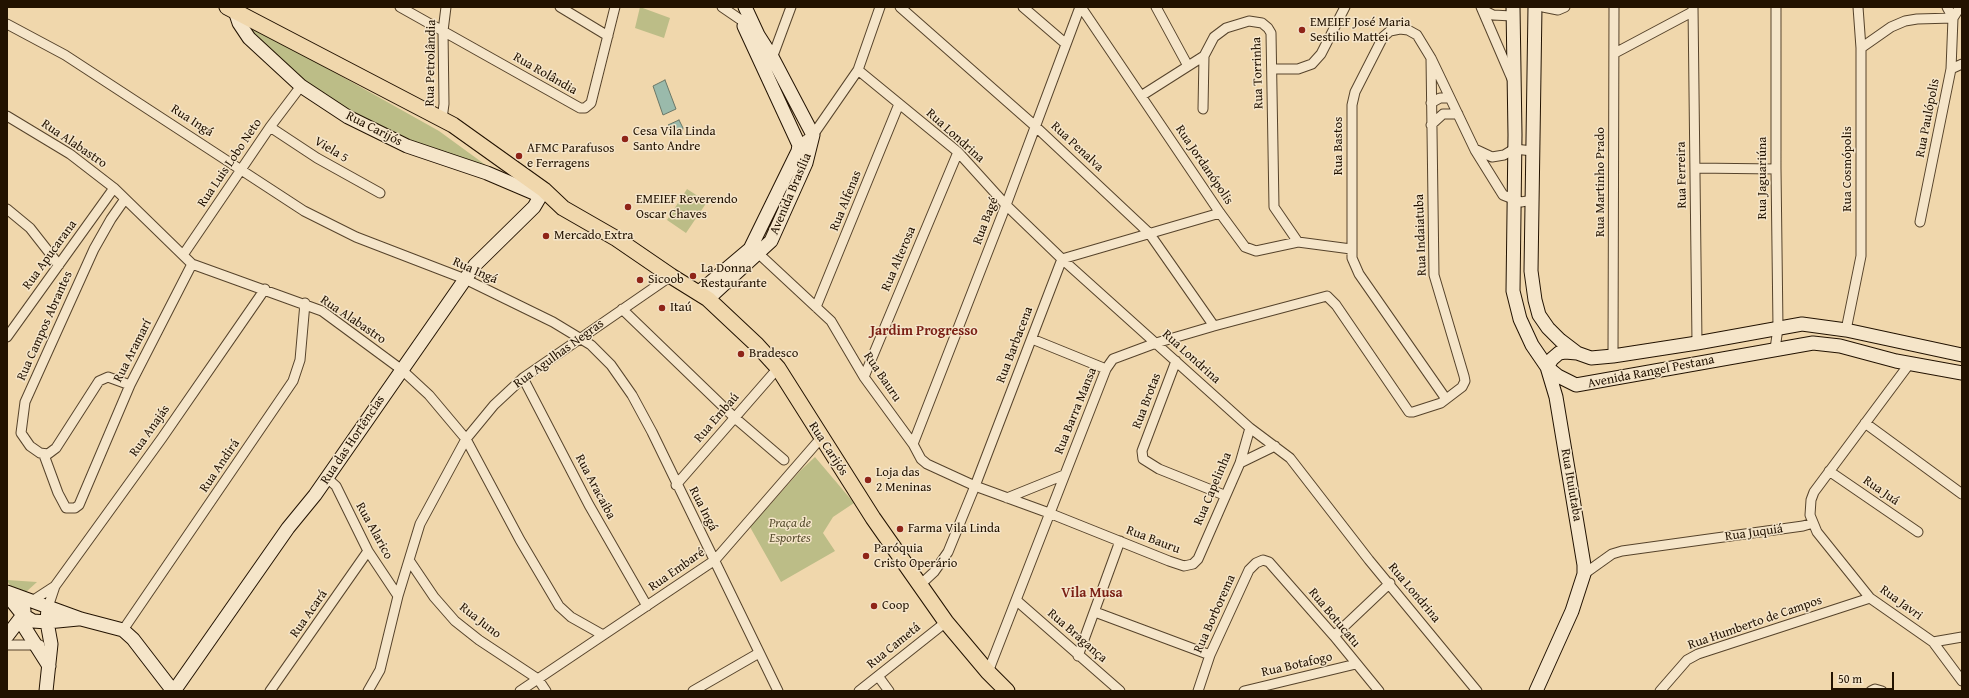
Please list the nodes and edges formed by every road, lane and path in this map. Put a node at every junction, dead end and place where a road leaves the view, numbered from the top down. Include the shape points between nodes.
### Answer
1 (400, 7) edge
2 (446, 7) edge
3 (560, 7) edge
4 (615, 7) edge
5 (722, 7) edge
6 (738, 7) edge
7 (745, 7) edge
8 (790, 7) edge
9 (880, 7) edge
10 (900, 7) edge
11 (1023, 7) edge
12 (1081, 7) edge
13 (1156, 7) edge
14 (1345, 7) edge
15 (1535, 7) edge
16 (1543, 7) edge
17 (1564, 7) edge
18 (1614, 7) edge
19 (1776, 7) edge
20 (1858, 7) edge
21 (1947, 7) edge
22 (1960, 7) edge
23 (232, 8) edge
24 (1482, 8) edge
25 (1693, 10) edge
26 (1512, 11) edge
27 (1953, 18) junction
28 (742, 20) junction
29 (7, 24) edge
30 (443, 30) junction
31 (758, 35) junction
32 (608, 36) junction
33 (778, 40) junction
34 (1066, 44) junction
35 (1861, 48) junction
36 (1614, 53) junction
37 (1204, 56) junction
38 (772, 57) junction
39 (1431, 58) junction
40 (1962, 64) edge
41 (1188, 66) junction
42 (1272, 69) junction
43 (1951, 69) junction
44 (858, 70) junction
45 (766, 73) junction
46 (1513, 81) junction
47 (300, 86) junction
48 (1141, 96) junction
49 (1450, 98) junction
50 (1431, 103) junction
51 (899, 104) junction
52 (1203, 110) dead end
53 (1458, 114) junction
54 (7, 116) edge
55 (442, 119) junction
56 (1431, 125) junction
57 (1036, 126) junction
58 (270, 127) junction
59 (813, 135) junction
60 (799, 144) junction
61 (1514, 149) junction
62 (1475, 150) junction
63 (1533, 151) junction
64 (958, 152) junction
65 (1695, 168) junction
66 (242, 169) junction
67 (1776, 169) junction
68 (114, 188) junction
69 (380, 193) dead end
70 (542, 193) junction
71 (126, 199) junction
72 (1513, 200) junction
73 (1533, 200) junction
74 (1006, 204) junction
75 (7, 209) edge
76 (1220, 212) junction
77 (1920, 222) dead end
78 (1149, 232) junction
79 (1298, 242) junction
80 (1351, 249) junction
81 (754, 251) junction
82 (183, 255) junction
83 (1062, 259) junction
84 (192, 264) junction
85 (58, 265) junction
86 (671, 276) junction
87 (465, 279) junction
88 (265, 289) junction
89 (703, 296) junction
90 (305, 303) junction
91 (816, 307) junction
92 (622, 309) junction
93 (1214, 326) junction
94 (1778, 328) junction
95 (1846, 330) junction
96 (7, 337) edge
97 (580, 337) junction
98 (1032, 339) junction
99 (1156, 343) junction
100 (1697, 344) junction
101 (1962, 347) edge
102 (1774, 349) junction
103 (1934, 349) junction
104 (1577, 353) junction
105 (1962, 355) edge
106 (1613, 356) junction
107 (1176, 361) junction
108 (1910, 364) junction
109 (1547, 367) junction
110 (778, 368) junction
111 (1106, 369) junction
112 (402, 370) junction
113 (1962, 373) edge
114 (864, 377) junction
115 (523, 378) junction
116 (130, 385) junction
117 (1576, 385) junction
118 (1556, 398) junction
119 (1446, 399) junction
120 (735, 418) junction
121 (1865, 423) junction
122 (1250, 428) junction
123 (821, 438) junction
124 (466, 439) junction
125 (913, 444) junction
126 (1275, 446) junction
127 (44, 455) junction
128 (784, 460) dead end
129 (1240, 463) junction
130 (1830, 471) junction
131 (1064, 475) junction
132 (327, 478) junction
133 (676, 485) junction
134 (976, 486) junction
135 (1962, 494) edge
136 (1224, 495) junction
137 (1007, 498) junction
138 (1049, 513) junction
139 (1813, 523) junction
140 (1918, 532) dead end
141 (1120, 541) junction
142 (368, 551) junction
143 (1198, 559) joint
144 (409, 560) junction
145 (715, 560) junction
146 (1269, 562) joint
147 (1584, 574) junction
148 (1390, 583) junction
149 (920, 585) junction
150 (55, 586) junction
151 (7, 592) edge
152 (7, 595) edge
153 (398, 596) junction
154 (1870, 598) junction
155 (1016, 600) junction
156 (32, 601) junction
157 (647, 606) junction
158 (48, 607) junction
159 (1095, 612) junction
160 (23, 615) junction
161 (81, 619) junction
162 (47, 622) junction
163 (946, 622) junction
164 (122, 630) junction
165 (603, 635) junction
166 (7, 636) edge
167 (1334, 636) junction
168 (1962, 637) edge
169 (1933, 642) junction
170 (51, 644) junction
171 (7, 645) edge
172 (37, 646) junction
173 (759, 652) junction
174 (1210, 655) junction
175 (1078, 656) junction
176 (1356, 664) junction
177 (49, 666) junction
178 (988, 672) junction
179 (878, 676) junction
180 (538, 679) junction
181 (1962, 681) edge
182 (46, 691) edge
183 (173, 691) edge
184 (270, 691) edge
185 (368, 691) edge
186 (520, 691) edge
187 (546, 691) edge
188 (693, 691) edge
189 (778, 691) edge
190 (859, 691) edge
191 (889, 691) edge
192 (1007, 691) edge
193 (1120, 691) edge
194 (1198, 691) edge
195 (1244, 691) edge
196 (1379, 691) edge
197 (1477, 691) edge
198 (1536, 691) edge
199 (1660, 691) edge
200 (1871, 691) edge
201 (1882, 691) edge

1 - 30 street, Rua Rolândia
2 - 30 street, Rua Petrolândia
3 - 32 street
4 - 32 street, Rua Rolândia
5 - 28 street
6 - 28 main road, Avenida Brasília
7 - 31 main road, Avenida Brasília
8 - 33 street
9 - 44 street
10 - 57 street, Rua Penalva
11 - 34 street
12 - 34 street, Rua Bagé
12 - 48 street, Rua Jordanópolis
13 - 41 street
14 - 42 street via 1321,54 1312,64 1298,69
15 - 63 main road, Avenida Rangel Pestana
16 - 17 street via 1558,10
18 - 36 street, Rua Martinho Prado
19 - 67 street, Rua Jaguariúna
20 - 35 street, Rua Cosmópolis
21 - 27 street
22 - 27 street
23 - 47 main road, Rua Carijós via 249,38
23 - 55 main road, Rua Carijós
24 - 26 street via 1493,15
24 - 46 street
25 - 36 street
25 - 65 street, Rua Ferreira
26 - 46 main road, Avenida Rangel Pestana
27 - 35 street via 1904,21
27 - 43 street, Rua Paulópolis
28 - 45 main road, Avenida Brasília
29 - 66 street, Rua Ingá via 65,55
30 - 32 street, Rua Rolândia via 580,108 585,108 591,103
30 - 55 street, Rua Petrolândia
31 - 33 street
31 - 38 main road, Avenida Brasília
33 - 38 street
34 - 57 street, Rua Bagé
35 - 95 street, Rua Cosmópolis via 1861,256
36 - 106 street, Rua Martinho Prado
37 - 41 street
37 - 42 street, Rua Torrinha via 1214,37 1226,28 1239,23 1257,21 1271,33
37 - 52 street
38 - 45 street
38 - 59 main road, Avenida Brasília
39 - 49 street, Rua Bastos
39 - 50 street, Rua Indaiatuba
39 - 80 street, Rua Bastos via 1417,36 1408,30 1390,31 1383,37 1372,56 1355,92 1352,105
40 - 43 street
41 - 48 street
42 - 79 street, Rua Torrinha via 1274,207
43 - 77 street, Rua Paulópolis
44 - 51 street, Rua Londrina
44 - 59 street
45 - 60 main road, Avenida Brasília
46 - 61 main road, Avenida Rangel Pestana
47 - 58 street, Rua Luis Lobo Neto
47 - 70 main road, Rua Carijós via 348,117 407,146
48 - 76 street, Rua Jordanópolis
49 - 50 street via 1440,98
49 - 53 street, Rua Bastos
50 - 56 street, Rua Indaiatuba
51 - 64 street, Rua Londrina
51 - 91 street, Rua Alfenas
53 - 56 street via 1443,114
53 - 62 street, Rua Bastos
54 - 68 street, Rua Alabastro via 70,154
55 - 70 main road, Rua Carijós
56 - 119 street, Rua Indaiatuba via 1434,275 1465,381
57 - 74 street, Rua Bagé
57 - 78 street, Rua Penalva
58 - 66 street, Rua Luis Lobo Neto
58 - 69 street, Viela 5 via 317,158
59 - 60 street
59 - 81 main road, Avenida Brasília via 806,163 771,240
60 - 81 main road, Avenida Brasília
61 - 62 street via 1504,155 1492,157
61 - 63 street
61 - 72 main road, Avenida Rangel Pestana
62 - 72 street, Rua Bastos via 1503,195
63 - 73 main road, Avenida Rangel Pestana
64 - 74 street, Rua Londrina
64 - 114 street, Rua Alterosa
65 - 67 street
65 - 100 street, Rua Ferreira
66 - 82 street, Rua Luis Lobo Neto
66 - 87 street, Rua Ingá via 298,208 356,237
67 - 94 street, Rua Jaguariúna
68 - 71 street, Rua Alabastro
68 - 85 street, Rua Apucarana
70 - 86 main road, Rua Carijós via 566,201 605,224 617,239
70 - 87 main road, Rua das Hortências via 534,207 475,265
71 - 82 street, Rua Alabastro
71 - 127 street, Rua Campos Abrantes via 94,249 25,402 20,433 30,446
72 - 73 street
72 - 109 main road, Avenida Rangel Pestana via 1515,305 1532,345
73 - 104 main road, Avenida Rangel Pestana via 1531,271 1535,300 1548,328
74 - 83 street, Rua Londrina
74 - 125 street, Rua Bagé
75 - 85 street via 30,228
76 - 78 street
76 - 79 street, Rua Jordanópolis via 1245,247 1250,250
78 - 83 street
78 - 93 street, Rua Penalva
79 - 80 street, Rua Jordanópolis
80 - 119 street, Rua Bastos via 1354,266
81 - 89 main road, Avenida Brasília
81 - 91 street, Rua Bauru
82 - 84 street, Rua Alabastro
83 - 98 street, Rua Barbacena
83 - 99 street, Rua Londrina
84 - 88 street, Rua Alabastro
84 - 116 street, Rua Aramarí
85 - 96 street, Rua Apucarana
86 - 89 main road, Rua Carijós
86 - 92 street, Rua Agulhas Negras
87 - 97 street, Rua Ingá
87 - 112 main road, Rua das Hortências
88 - 90 street, Rua Alabastro
88 - 150 street, Rua Anajás
89 - 110 main road, Rua Carijós via 757,345
90 - 112 street, Rua Alabastro via 322,311
90 - 164 street, Rua Andirá via 300,360 293,381
91 - 114 street, Rua Bauru via 831,322
92 - 97 street, Rua Agulhas Negras
92 - 120 street
93 - 99 street, Rua Barra Mansa
93 - 119 street, Rua Barra Mansa via 1326,296 1336,305 1409,412 1441,403
94 - 95 main road, Avenida Rangel Pestana via 1802,324
94 - 100 main road, Avenida Rangel Pestana
94 - 102 street, Rua Jaguariúna
95 - 103 main road, Avenida Rangel Pestana
97 - 115 street, Rua Agulhas Negras
97 - 133 street, Rua Ingá via 611,365 632,395
98 - 111 street
98 - 134 street, Rua Barbacena
99 - 107 street, Rua Londrina
99 - 111 street, Rua Barra Mansa via 1113,359
100 - 106 main road, Avenida Rangel Pestana
101 - 103 main road
102 - 108 main road, Avenida Rangel Pestana via 1813,343 1826,344
102 - 117 main road, Avenida Rangel Pestana
103 - 105 main road
103 - 108 main road via 1920,353
104 - 106 main road, Avenida Rangel Pestana via 1591,358
104 - 109 main road via 1559,353
107 - 122 street, Rua Londrina
107 - 136 street, Rua Brotas via 1142,451 1143,459 1149,464
108 - 113 main road
108 - 121 street
109 - 117 main road, Avenida Rangel Pestana via 1566,382
109 - 118 main road, Rua Ituiutaba
110 - 120 street, Rua Embaú
110 - 123 main road, Rua Carijós
111 - 131 street, Rua Barra Mansa
112 - 124 street, Rua Alabastro via 429,395
112 - 132 main road, Rua das Hortências
114 - 125 street, Rua Bauru
115 - 124 street, Rua Agulhas Negras via 494,405
115 - 157 street, Rua Aracaiba via 589,505
116 - 127 street via 108,377 99,381 56,448
116 - 127 street, Rua Aramarí via 79,505 75,508 66,508
117 - 118 main road
118 - 147 main road, Rua Ituiutaba via 1584,554
120 - 128 street
120 - 133 street, Rua Embaú
121 - 130 street
121 - 135 street
122 - 126 street, Rua Londrina
122 - 129 street, Rua Capelinha
123 - 145 street, Rua Embaré
123 - 149 main road, Rua Carijós
124 - 144 street, Rua Agulhas Negras via 420,524
124 - 165 street, Rua Alabastro via 558,606 571,617
125 - 134 street, Rua Bauru via 927,464
126 - 129 street
126 - 148 street, Rua Londrina via 1306,476 1369,560
129 - 136 street, Rua Capelinha
130 - 139 street via 1811,500 1810,515
130 - 140 street, Rua Juá
131 - 137 street
131 - 138 street, Rua Barra Mansa
132 - 142 street, Rua Alarico via 336,486
132 - 183 main road, Rua das Hortências via 288,528
133 - 145 street, Rua Ingá
134 - 137 street, Rua Bauru
134 - 149 street, Rua Barbacena via 943,561
136 - 143 street, Rua Capelinha
137 - 138 street, Rua Bauru
138 - 141 street, Rua Bauru
138 - 155 street, Rua Barra Mansa
139 - 147 street, Rua Juquiá via 1622,551 1612,554
139 - 154 street, Rua Javri via 1817,532
141 - 143 street, Rua Bauru via 1184,566 1193,564
141 - 159 street
142 - 153 street, Rua Alarico
142 - 184 street, Rua Acará
144 - 153 street, Rua Agulhas Negras
144 - 180 street, Rua Juno via 434,597 455,621
145 - 157 street, Rua Embaré
145 - 173 street, Rua Ingá
146 - 167 street, Rua Botucatu
146 - 174 street, Rua Borborema via 1263,560 1249,570
147 - 198 main road via 1572,611
148 - 167 street
148 - 197 street, Rua Londrina
149 - 163 main road, Rua Carijós
150 - 156 street, Rua Anajás
150 - 158 street, Rua Anajás
151 - 156 main road
152 - 160 main road
153 - 185 street, Rua Agulhas Negras via 380,670
154 - 169 street, Rua Javri
154 - 199 street, Rua Humberto de Campos via 1698,654 1687,660
155 - 175 street, Rua Bragança
155 - 178 street, Rua Barra Mansa
156 - 158 main road
156 - 160 main road via 25,608
157 - 165 street, Rua Embaré
158 - 161 main road
158 - 162 main road
159 - 174 street
159 - 175 street
160 - 162 main road via 34,621
160 - 166 main road
160 - 172 main road via 26,632
161 - 162 main road
161 - 164 main road
162 - 170 main road
163 - 178 main road, Rua Carijós
163 - 179 street, Rua Cametá
164 - 183 main road via 133,639
165 - 180 street, Rua Embaré
167 - 176 street, Rua Botucatu
168 - 169 street
169 - 181 street, Rua Javri
170 - 172 street
170 - 177 main road
171 - 172 street
172 - 177 main road
173 - 188 street
173 - 189 street, Rua Ingá
174 - 194 street, Rua Borborema
175 - 193 street, Rua Bragança
176 - 195 street, Rua Botafogo
176 - 196 street, Rua Botucatu
177 - 182 main road
178 - 192 main road, Rua Carijós
179 - 190 street, Rua Cametá
179 - 191 street
180 - 186 street, Rua Embaré
180 - 187 street, Rua Juno
200 - 201 street

